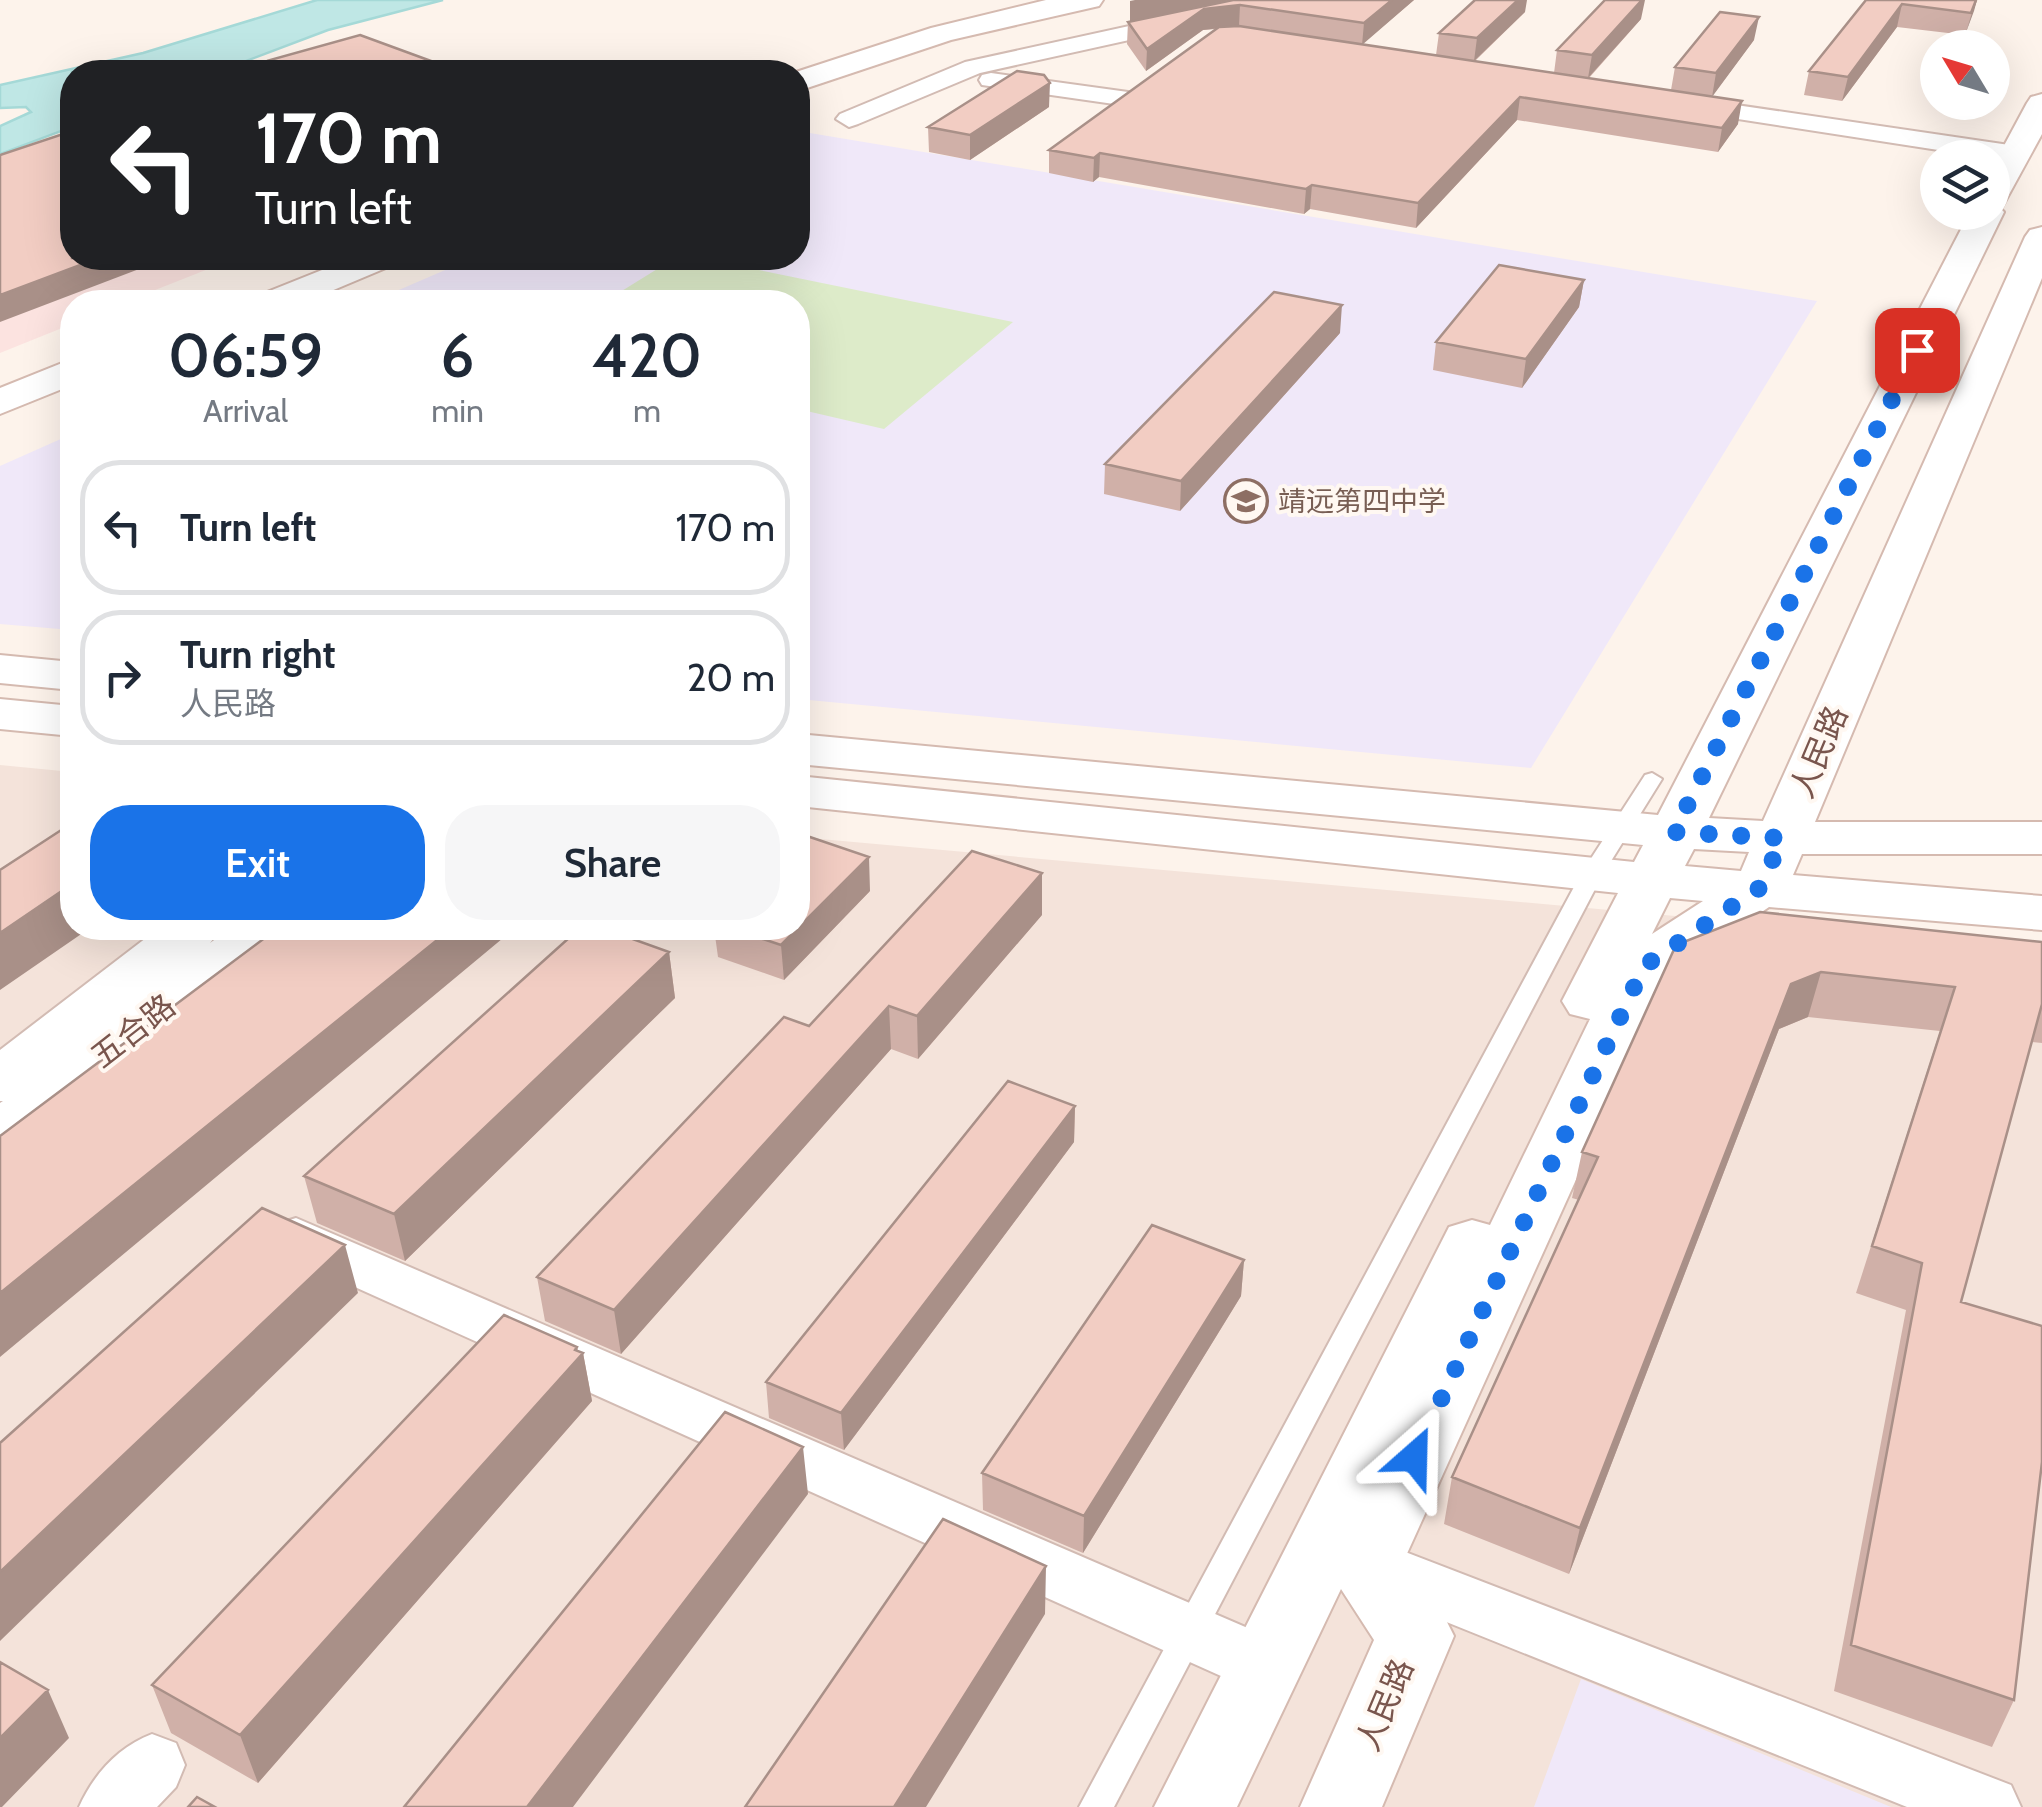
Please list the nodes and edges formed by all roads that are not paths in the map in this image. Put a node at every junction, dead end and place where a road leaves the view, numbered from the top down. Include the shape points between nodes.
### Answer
1 (1279, 0) edge
2 (1067, 1) edge
3 (1146, 27) junction
4 (1225, 38) edge
5 (810, 67) edge
6 (954, 75) junction
7 (810, 78) edge
8 (1650, 99) edge
9 (2042, 103) edge
10 (849, 119) dead end
11 (1097, 122) edge
12 (2016, 154) junction
13 (2010, 166) edge
14 (1977, 230) edge
15 (2042, 237) edge
16 (313, 270) edge
17 (352, 270) edge
18 (264, 290) edge
19 (304, 290) edge
20 (60, 376) edge
21 (60, 393) edge
22 (0, 402) edge
23 (0, 419) edge
24 (0, 669) edge
25 (60, 675) edge
26 (0, 714) edge
27 (60, 720) edge
28 (810, 750) edge
29 (1652, 779) dead end
30 (810, 792) edge
31 (2042, 838) edge
32 (1634, 853) junction
33 (1772, 862) junction
34 (2042, 913) edge
35 (179, 940) edge
36 (251, 940) edge
37 (0, 1081) edge
38 (0, 1135) edge
39 (258, 1221) edge
40 (1346, 1553) junction
41 (1189, 1632) junction
42 (1264, 1665) junction
43 (1096, 1807) edge
44 (1194, 1807) edge
45 (1340, 1807) edge
46 (1987, 1807) edge

1 - 3 street
2 - 3 street
2 - 5 main road via 928,26
2 - 7 main road via 943,32
3 - 4 street
3 - 6 street
6 - 10 street
6 - 11 street via 1135,94
8 - 12 street
9 - 12 main road
12 - 13 main road
14 - 32 main road
15 - 33 main road, 人民路
16 - 18 main road
17 - 19 main road
20 - 22 main road
21 - 23 main road
24 - 25 main road
26 - 27 main road
28 - 32 main road
29 - 32 lane
30 - 32 main road
31 - 33 main road
32 - 33 main road
32 - 40 main road
32 - 41 lane
33 - 34 main road
33 - 40 main road via 1644,966
35 - 37 main road, 五合路
36 - 38 main road, 五合路
39 - 41 street
40 - 42 main road
40 - 45 main road, 人民路 via 1414,1636
40 - 46 street
41 - 42 street
41 - 43 lane
42 - 44 main road

